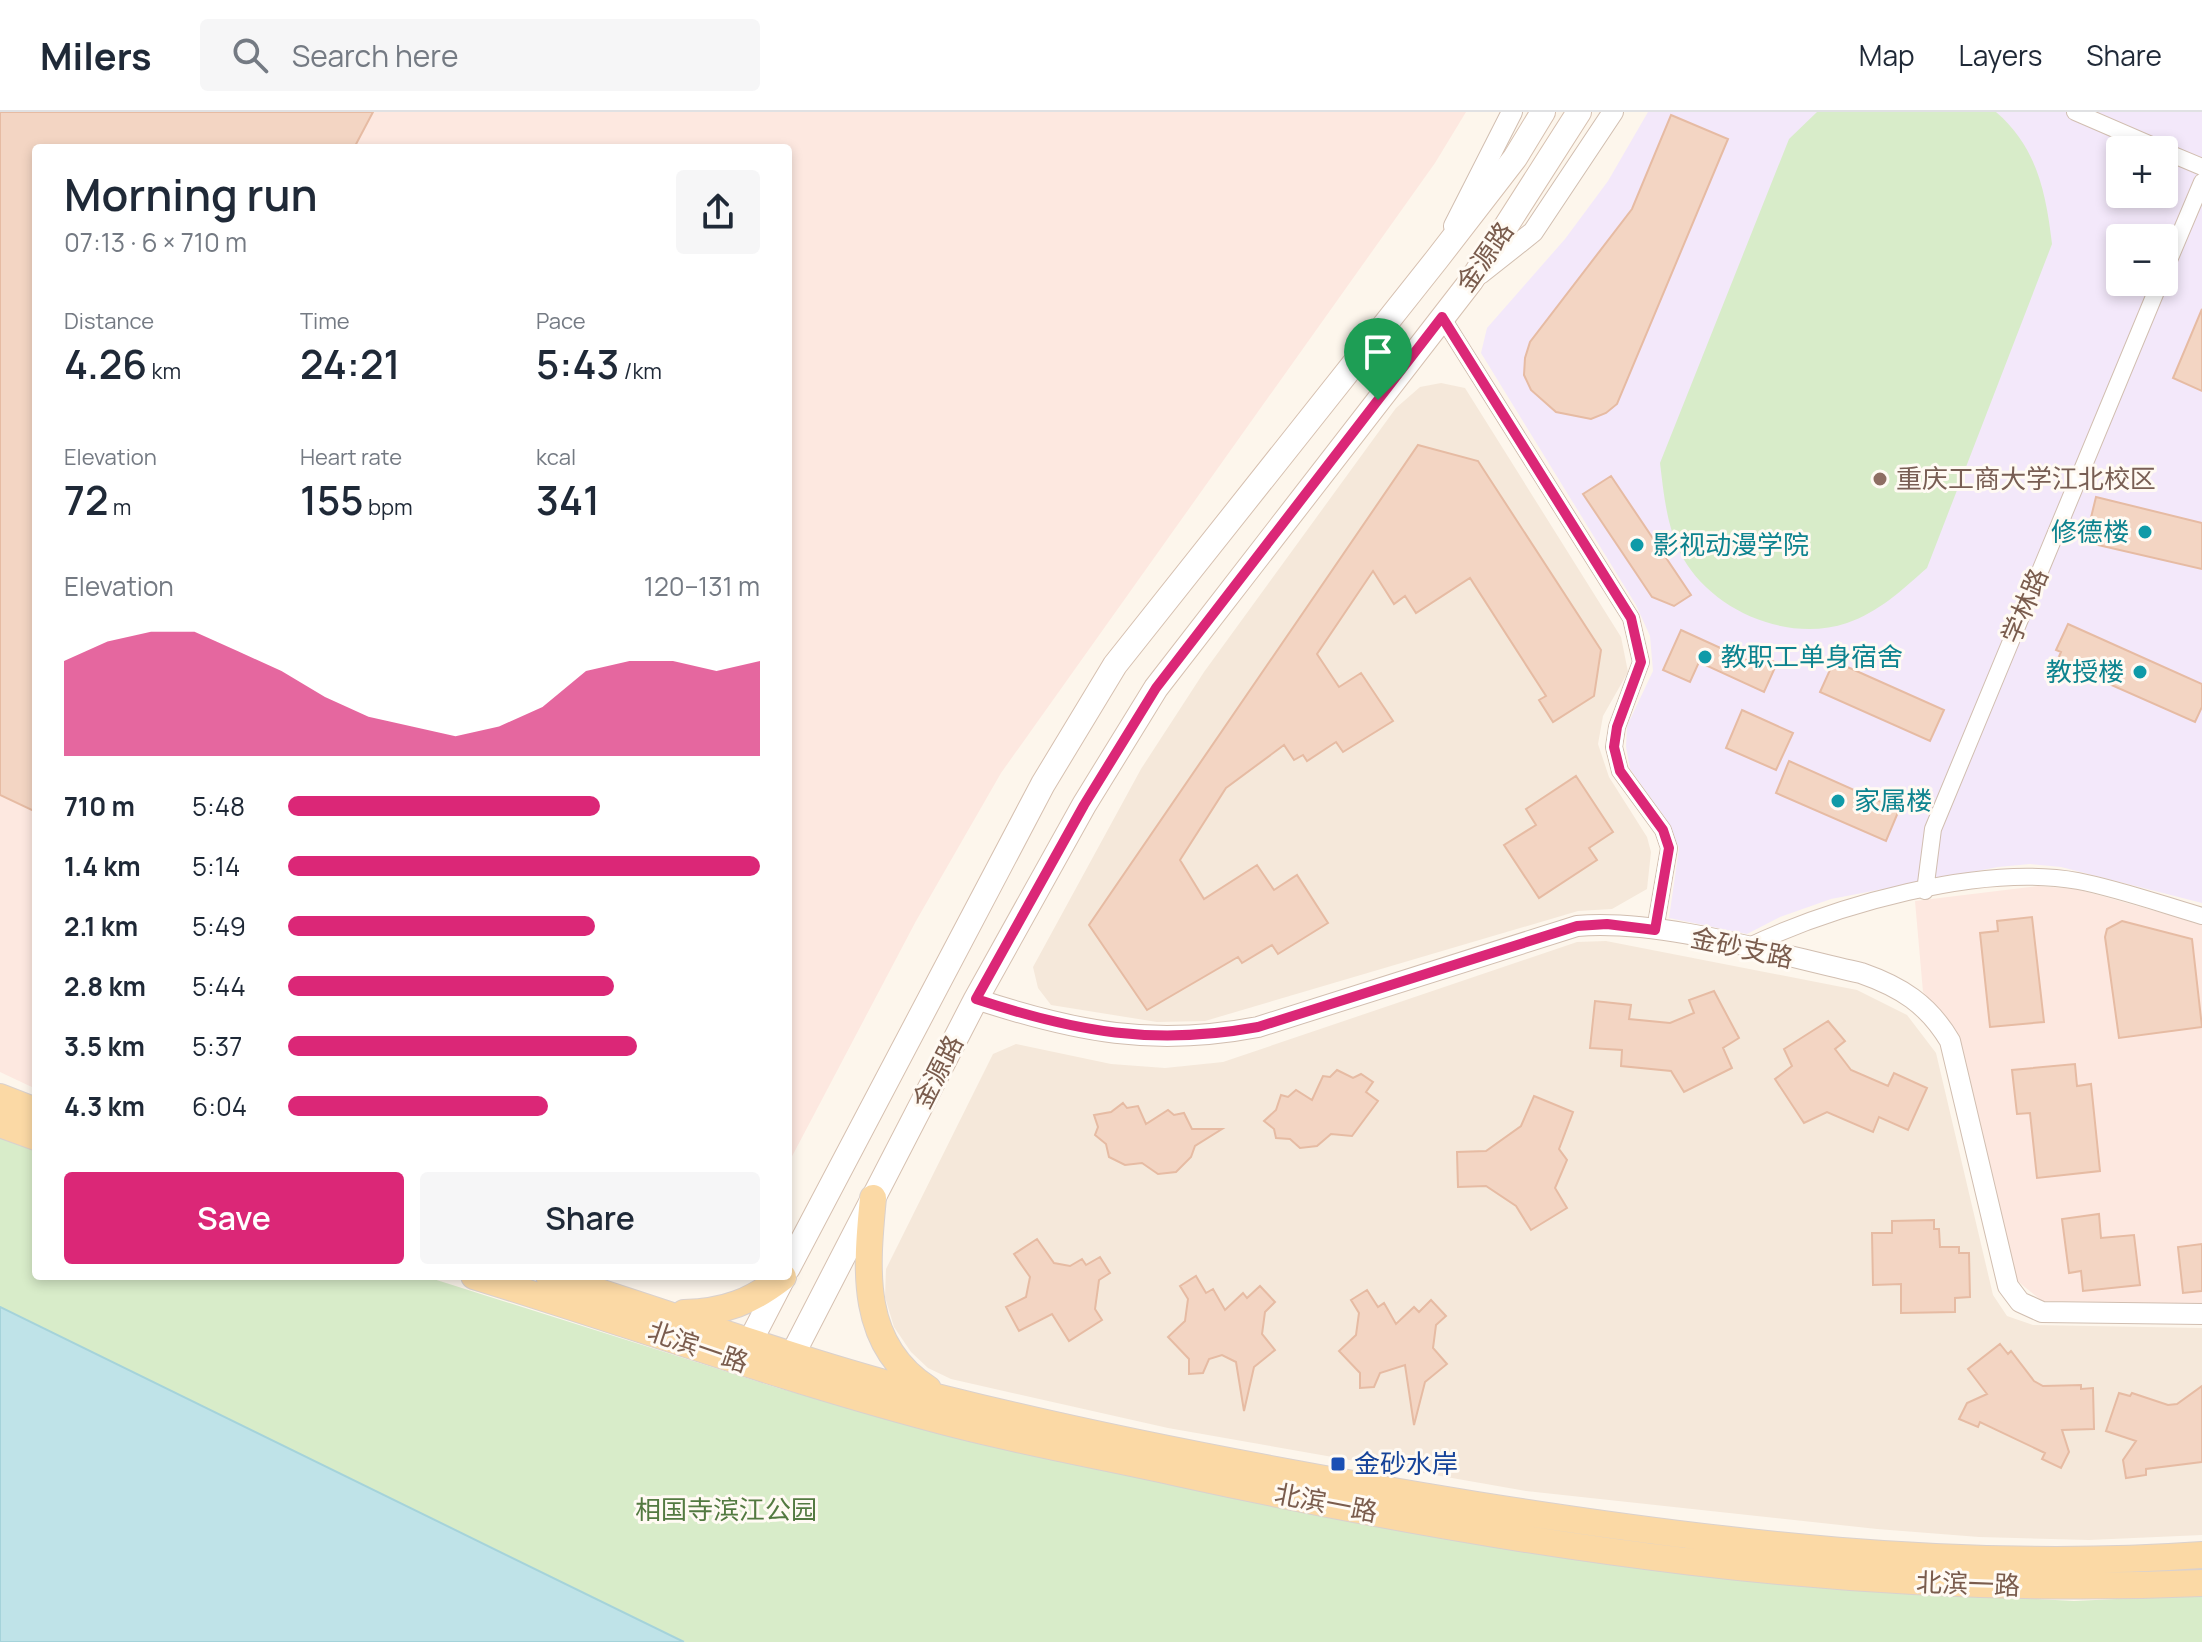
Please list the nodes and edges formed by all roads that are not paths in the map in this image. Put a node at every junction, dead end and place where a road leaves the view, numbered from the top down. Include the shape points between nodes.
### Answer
1 (1512, 112) edge
2 (1543, 112) edge
3 (1579, 112) edge
4 (1613, 112) edge
5 (2075, 112) edge
6 (2131, 136) edge
7 (2178, 157) edge
8 (2202, 167) edge
9 (2202, 182) edge
10 (2178, 239) edge
11 (1437, 259) junction
12 (1471, 281) junction
13 (2154, 296) edge
14 (1442, 317) junction
15 (1925, 891) junction
16 (2202, 916) edge
17 (1655, 930) junction
18 (1745, 948) junction
19 (976, 999) junction
20 (0, 1097) edge
21 (32, 1109) edge
22 (0, 1124) edge
23 (32, 1136) edge
24 (838, 1173) junction
25 (873, 1198) junction
26 (792, 1261) edge
27 (489, 1280) edge
28 (562, 1280) edge
29 (778, 1280) edge
30 (782, 1280) edge
31 (670, 1314) junction
32 (2202, 1314) edge
33 (746, 1350) junction
34 (786, 1365) junction
35 (944, 1399) junction
36 (2202, 1555) edge
37 (2202, 1583) edge

1 - 11 street
2 - 11 main road, 金源路 via 1515,158
3 - 12 main road, 金源路
4 - 12 street via 1533,232
5 - 6 street
7 - 8 street
9 - 10 street
11 - 24 main road, 金源路 via 1115,665 1043,784
12 - 14 main road, 金源路
13 - 15 street, 学林路 via 1933,829
14 - 17 street via 1631,618 1641,662 1614,747 1620,771 1663,830 1669,848
14 - 19 main road, 金源路 via 1156,688
15 - 16 street via 2036,877 2078,881
15 - 18 street via 1823,914
17 - 18 street, 金砂支路
17 - 19 street, 金砂支路 via 1577,926 1258,1027 1207,1036 1158,1038 1101,1031 1040,1020
18 - 32 street, 金砂支路 via 1890,983 1918,1000 1938,1021 1950,1041 2008,1286 2020,1302 2042,1312
19 - 25 main road, 金源路
20 - 21 main road
22 - 23 main road
24 - 25 main road via 841,1199 861,1205
24 - 26 main road, 金源路
25 - 34 main road, 金源路
25 - 35 main road via 867,1264 875,1320 904,1374
27 - 33 main road, 北滨一路
28 - 31 main road, 北滨一路
29 - 31 main road via 733,1308
30 - 33 main road, 金源路
31 - 33 main road, 北滨一路
33 - 34 main road, 北滨一路
34 - 35 main road, 北滨一路
34 - 37 main road, 北滨一路 via 936,1420 1315,1502 1636,1556 1842,1579 2078,1588
35 - 36 main road, 北滨一路 via 1318,1479 1636,1530 1966,1560

